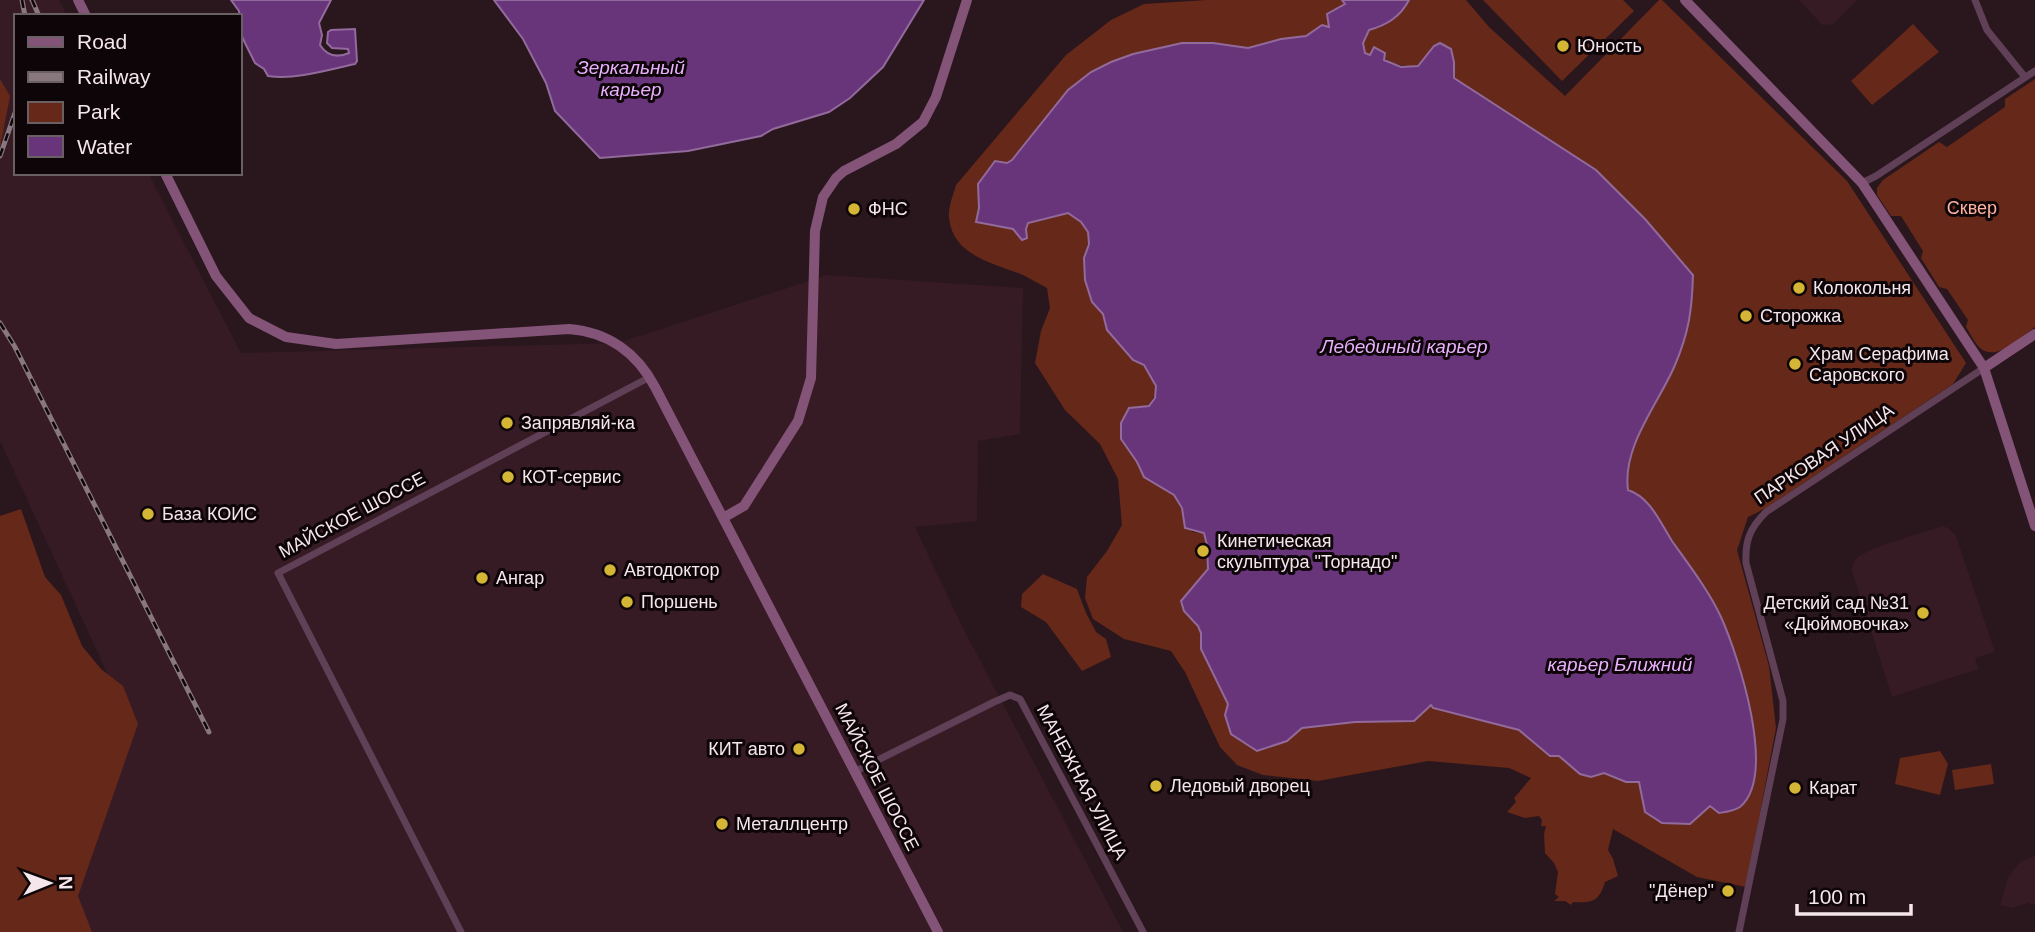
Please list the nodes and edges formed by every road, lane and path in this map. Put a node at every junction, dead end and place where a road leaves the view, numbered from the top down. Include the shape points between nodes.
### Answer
1 (967, 0) edge
2 (1685, 0) edge
3 (1975, 0) edge
4 (2035, 71) edge
5 (2025, 77) junction
6 (166, 175) edge
7 (1862, 183) junction
8 (2035, 334) edge
9 (1984, 368) junction
10 (650, 377) junction
11 (723, 518) junction
12 (2035, 526) edge
13 (854, 772) junction
14 (461, 932) edge
15 (937, 932) edge
16 (1143, 932) edge
17 (1739, 932) edge

1 - 11 street via 936,97 923,122 896,144 844,171 823,197 815,231 811,378 798,421 744,506
2 - 7 street
3 - 5 street via 1987,30
4 - 5 street
5 - 7 street
6 - 10 street, МАЙСКОЕ ШОССЕ via 216,276 249,318 286,337 335,344 586,330 630,352
7 - 9 street
8 - 9 street, ПАРКОВАЯ УЛИЦА
9 - 12 street
9 - 17 street, ПАРКОВАЯ УЛИЦА via 1766,512 1749,532 1746,563 1783,701 1783,719
10 - 11 street, МАЙСКОЕ ШОССЕ
10 - 14 street, МАЙСКОЕ ШОССЕ via 278,573
11 - 13 street, МАЙСКОЕ ШОССЕ
13 - 15 street, МАЙСКОЕ ШОССЕ
13 - 16 street, МАНЕЖНАЯ УЛИЦА via 994,702 1010,695 1020,699

